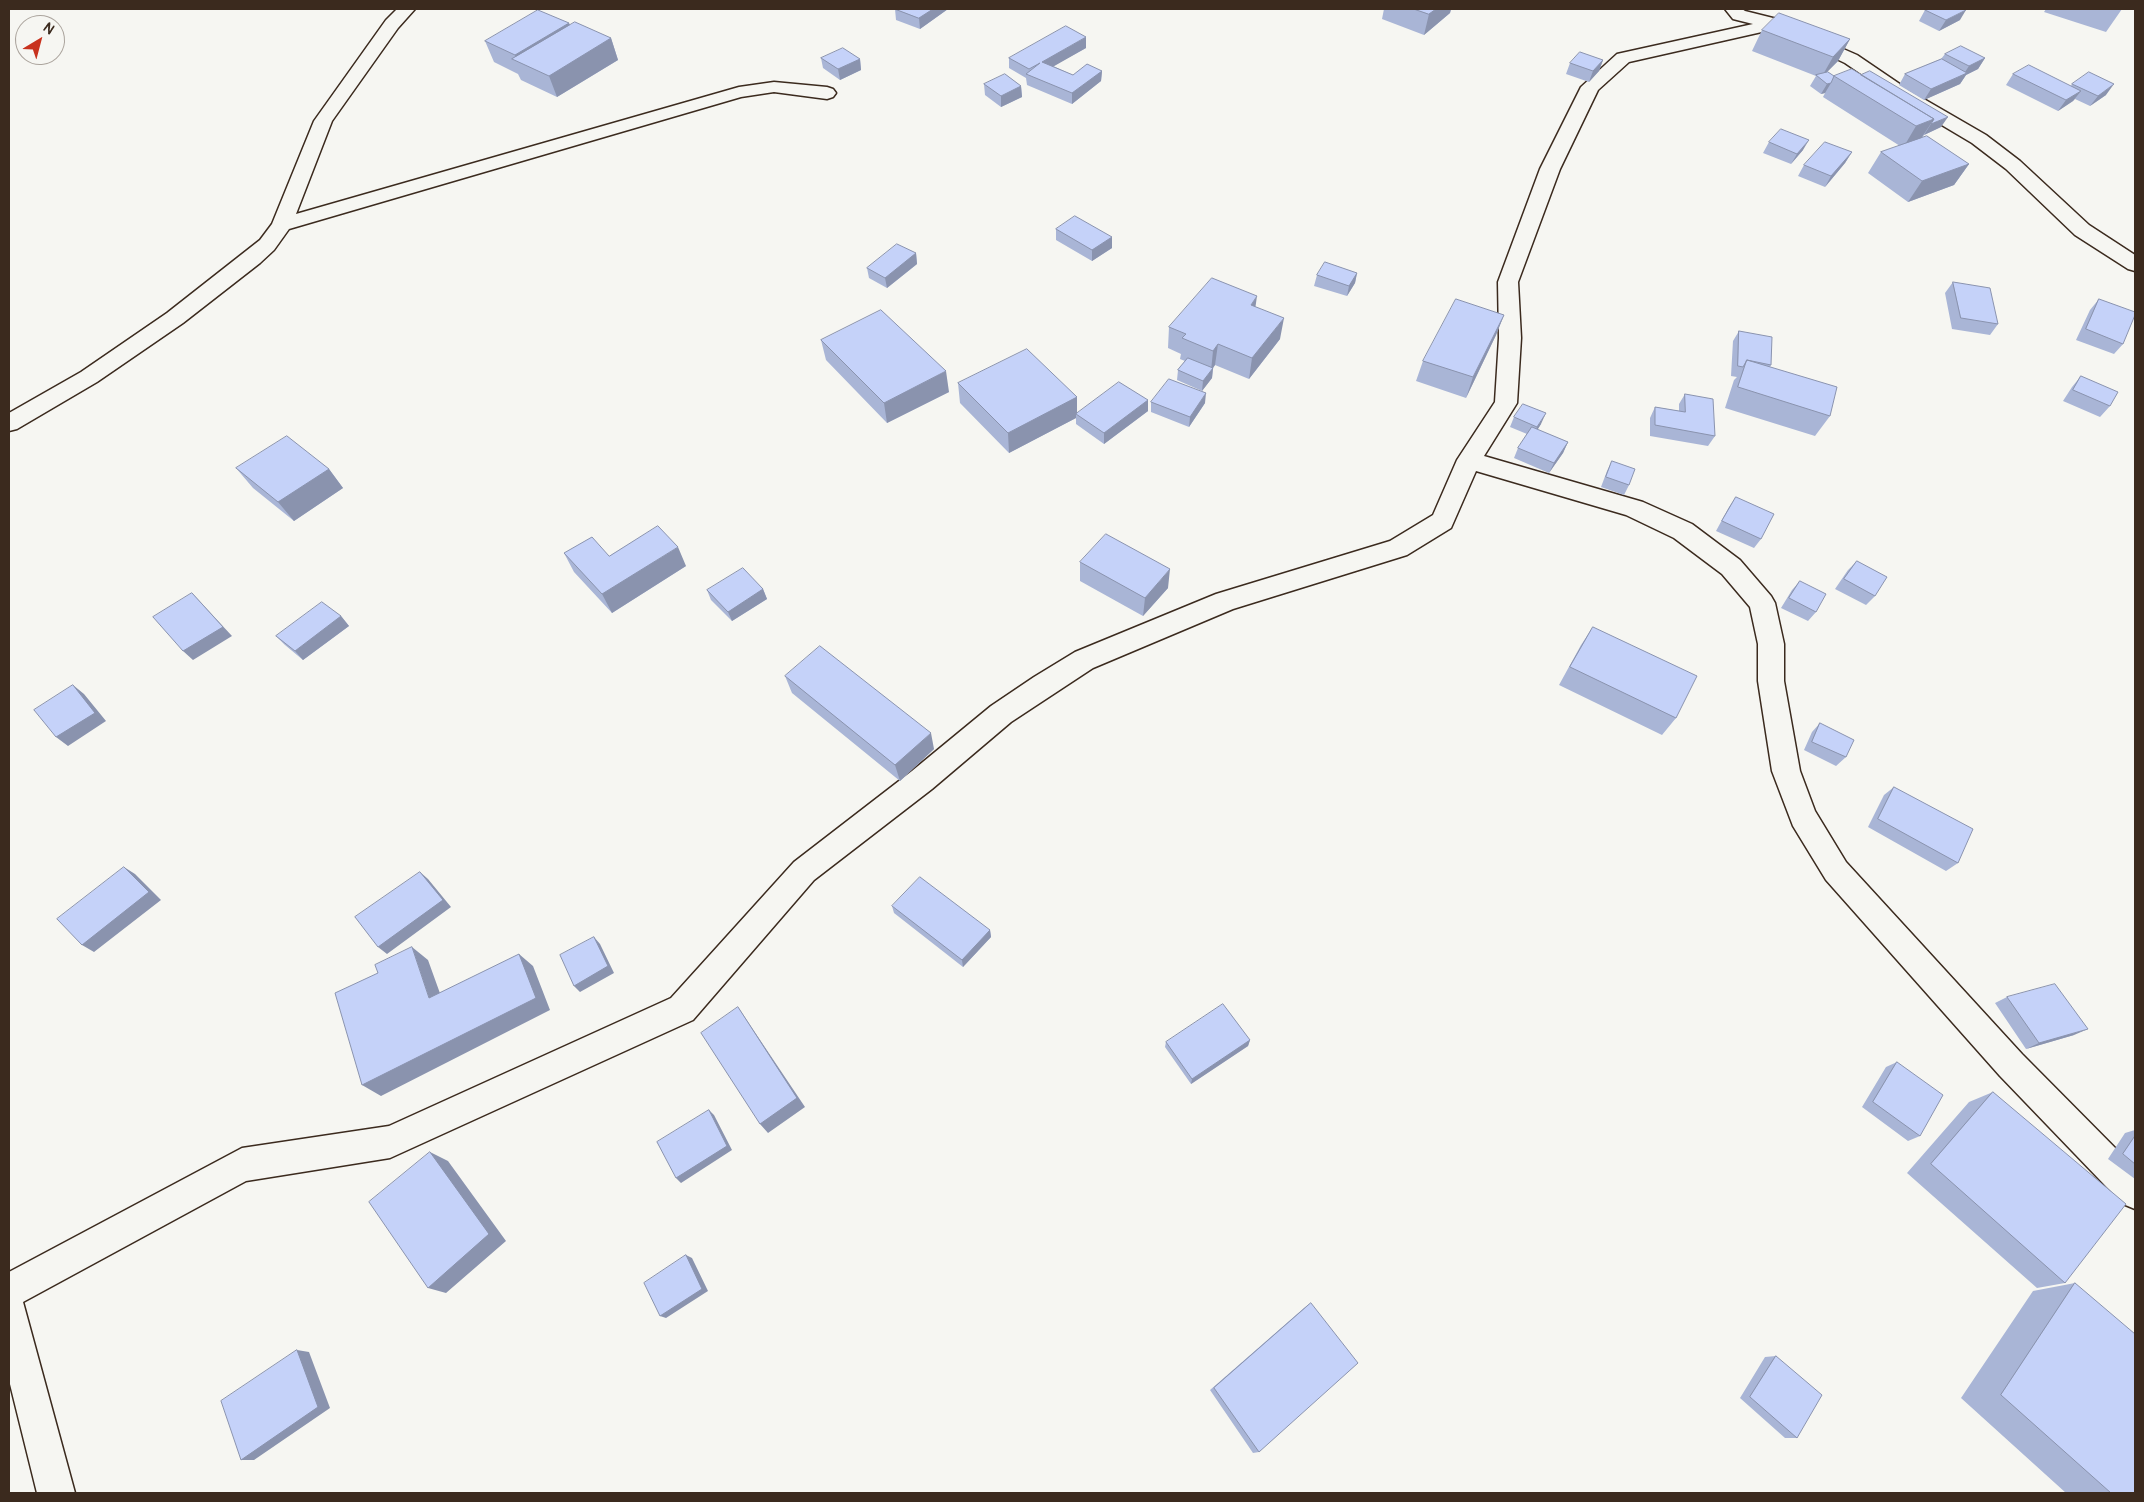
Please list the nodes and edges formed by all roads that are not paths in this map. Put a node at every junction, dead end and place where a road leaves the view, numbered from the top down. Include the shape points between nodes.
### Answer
1 (406, 9) edge
2 (1733, 9) edge
3 (1775, 24) junction
4 (827, 92) dead end
5 (282, 226) junction
6 (2135, 264) edge
7 (9, 423) edge
8 (1470, 460) junction
9 (2135, 1192) edge
10 (9, 1291) edge
11 (9, 1311) edge
12 (56, 1493) edge

1 - 5 street via 323,121
2 - 3 street via 1739,15
3 - 6 street via 1851,59 1979,139 2013,165 2082,230
3 - 8 street via 1623,58 1590,86 1550,169 1508,282 1510,338 1506,403
4 - 5 street via 774,87 739,92
5 - 7 street via 253,258 175,318 89,377
8 - 9 street via 1634,508 1684,531 1731,567 1762,603 1771,644 1771,681 1786,771 1804,817 1836,871 2011,1065
8 - 10 street via 1442,521 1398,548 1198,612 1084,660 1001,714 804,871 682,1009 390,1142 242,1165
11 - 12 street

